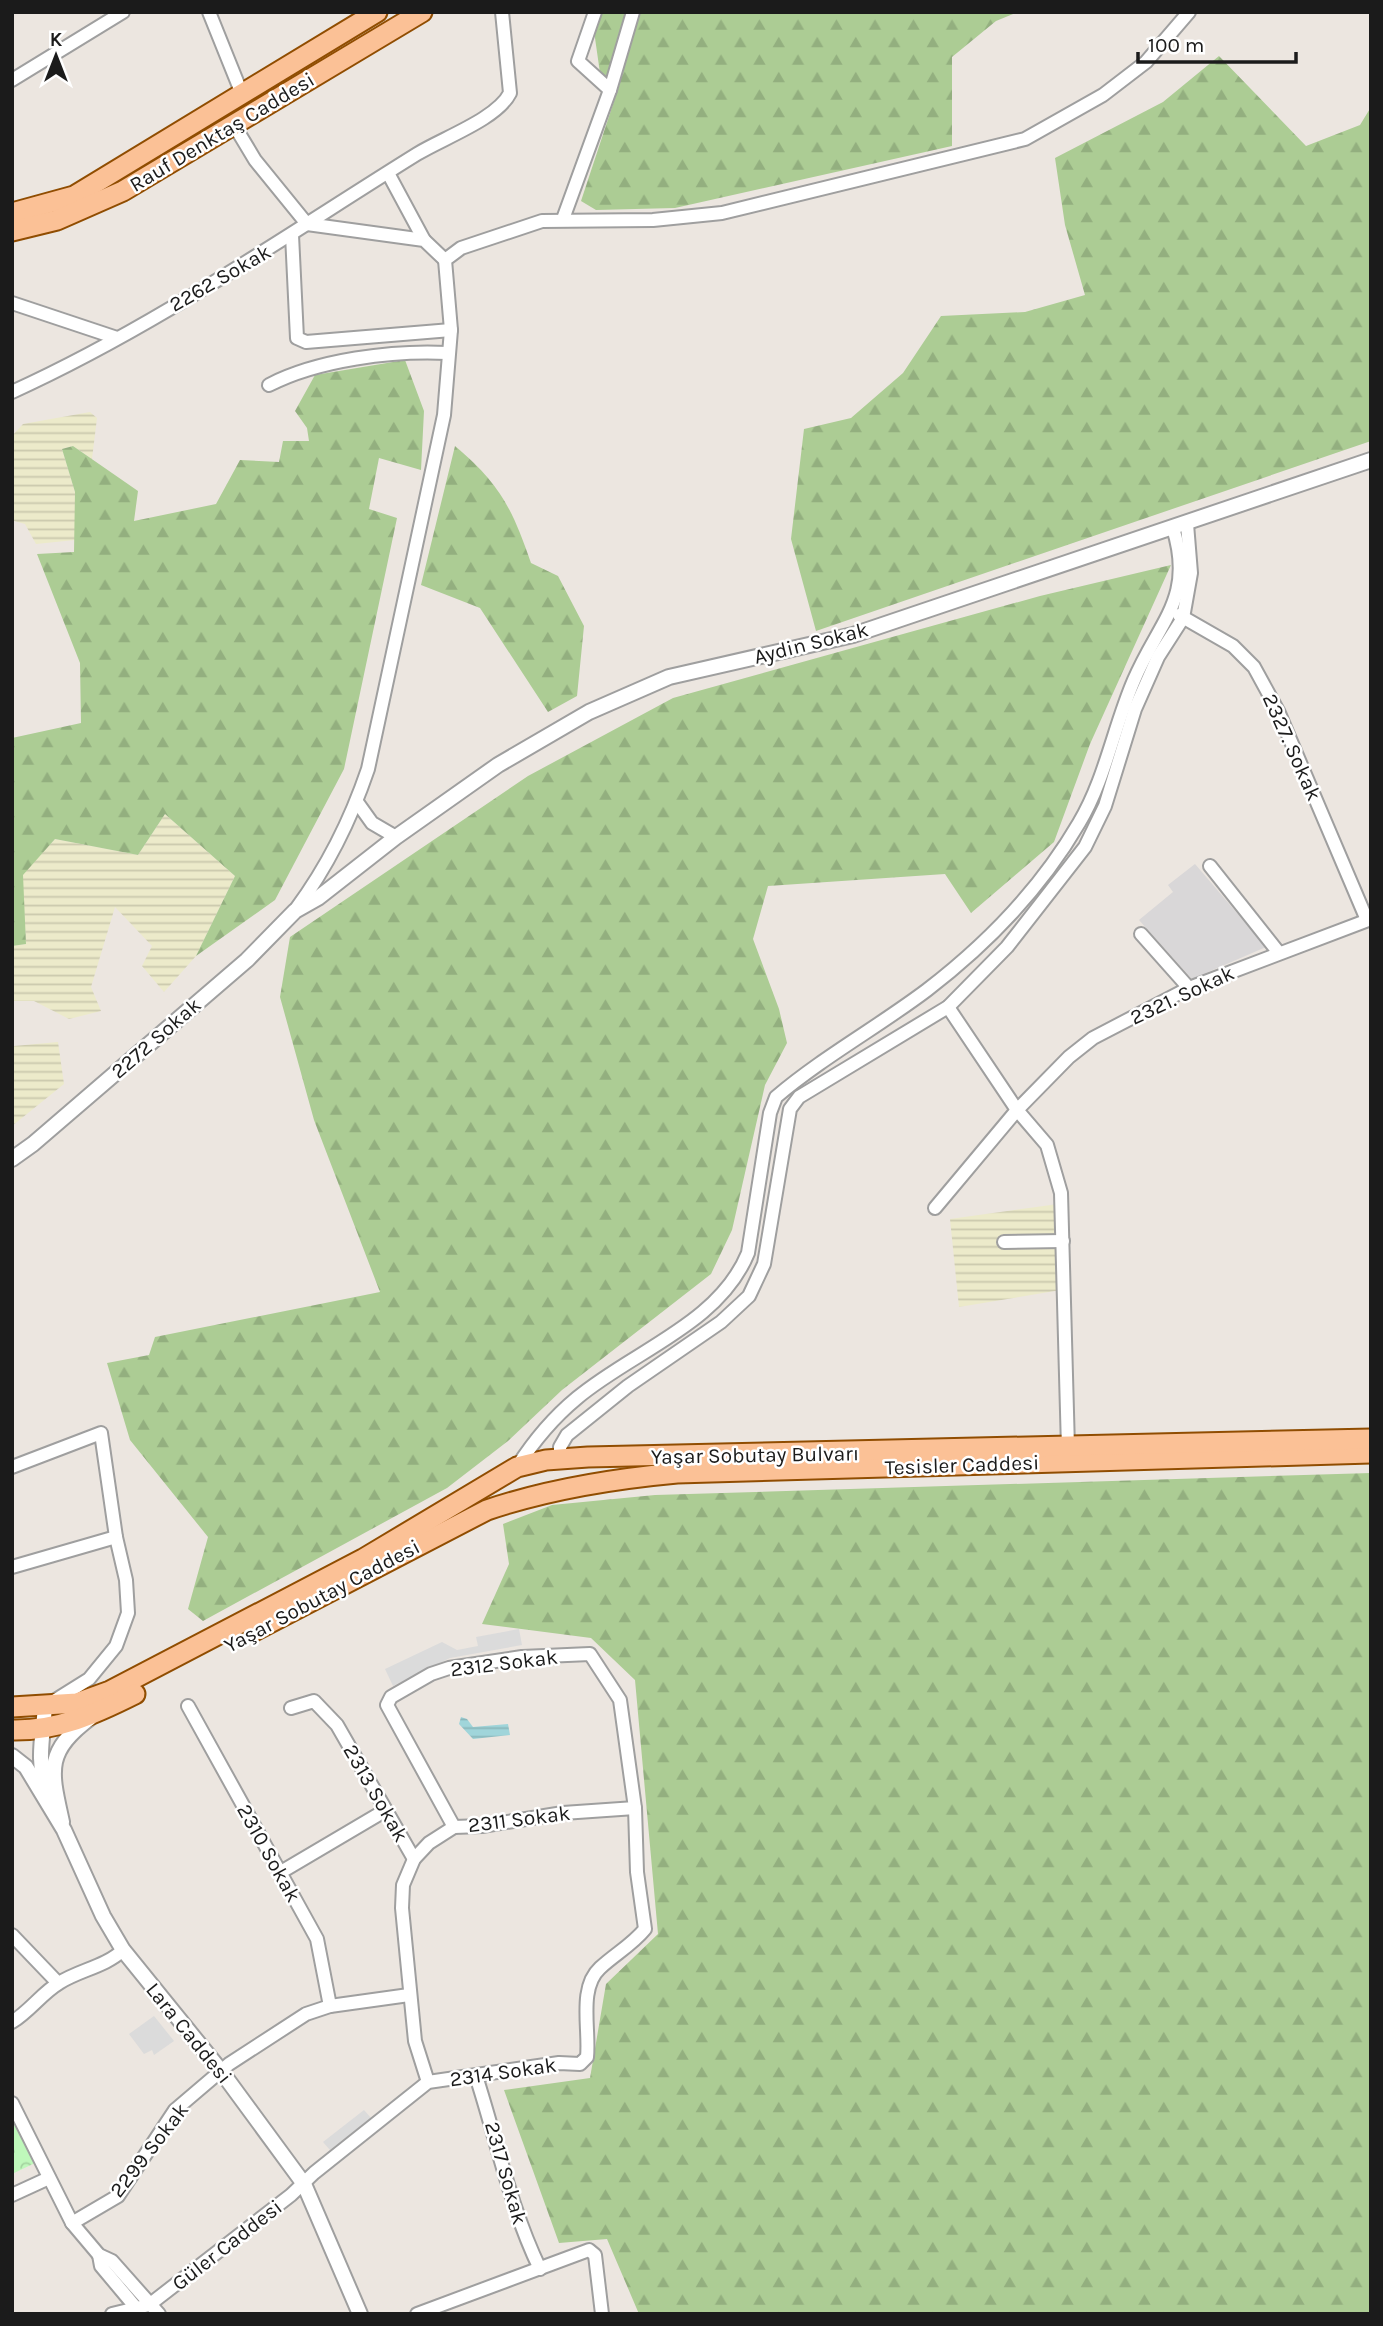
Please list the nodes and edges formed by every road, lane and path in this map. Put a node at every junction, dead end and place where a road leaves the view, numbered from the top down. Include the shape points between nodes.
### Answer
1 (123, 12) edge
2 (209, 12) edge
3 (377, 12) edge
4 (422, 12) edge
5 (502, 12) edge
6 (595, 12) edge
7 (633, 12) edge
8 (1189, 12) edge
9 (12, 80) edge
10 (610, 90) junction
11 (242, 94) junction
12 (238, 124) junction
13 (387, 173) junction
14 (12, 213) edge
15 (563, 219) junction
16 (307, 224) junction
17 (12, 231) edge
18 (292, 235) junction
19 (424, 240) junction
20 (445, 260) junction
21 (12, 303) edge
22 (451, 330) junction
23 (117, 338) junction
24 (448, 353) junction
25 (269, 385) dead end
26 (12, 392) edge
27 (1371, 460) edge
28 (1180, 526) junction
29 (1178, 614) junction
30 (357, 802) junction
31 (396, 837) junction
32 (1210, 866) dead end
33 (295, 911) junction
34 (1369, 919) edge
35 (1141, 934) dead end
36 (1279, 953) junction
37 (1189, 988) junction
38 (948, 1007) junction
39 (1017, 1110) junction
40 (12, 1159) edge
41 (935, 1208) dead end
42 (1063, 1241) junction
43 (1004, 1242) dead end
44 (1371, 1439) edge
45 (1068, 1448) junction
46 (1371, 1453) edge
47 (560, 1459) junction
48 (12, 1467) edge
49 (517, 1467) junction
50 (555, 1490) junction
51 (527, 1496) junction
52 (116, 1537) junction
53 (12, 1567) edge
54 (45, 1706) junction
55 (188, 1706) dead end
56 (12, 1707) edge
57 (291, 1708) dead end
58 (94, 1715) junction
59 (12, 1730) edge
60 (43, 1730) junction
61 (12, 1756) edge
62 (635, 1808) junction
63 (386, 1810) junction
64 (454, 1827) junction
65 (64, 1830) junction
66 (414, 1859) junction
67 (281, 1872) junction
68 (15, 1942) edge
69 (123, 1950) junction
70 (58, 1983) junction
71 (409, 1994) junction
72 (330, 2006) junction
73 (12, 2022) edge
74 (221, 2071) junction
75 (476, 2076) junction
76 (428, 2082) junction
77 (12, 2102) edge
78 (49, 2178) junction
79 (304, 2185) junction
80 (12, 2195) edge
81 (72, 2223) junction
82 (540, 2269) junction
83 (149, 2309) edge
84 (113, 2314) edge
85 (360, 2314) edge
86 (418, 2314) edge
87 (602, 2314) edge

1 - 9 street
2 - 11 street
3 - 11 main road, Rauf Denktaş Caddesi
4 - 12 main road, Rauf Denktaş Caddesi
5 - 13 street, 2262 Sokak via 510,93 505,102
6 - 10 street via 578,61
7 - 10 street
8 - 15 street via 1146,62 1103,95 1025,139 722,213 653,220
10 - 15 street
11 - 14 main road, Rauf Denktaş Caddesi via 74,196
12 - 16 street via 255,160
12 - 17 main road, Rauf Denktaş Caddesi via 86,210
13 - 16 street, 2262 Sokak
13 - 19 street
15 - 20 street via 542,220 461,248
16 - 18 street, 2262 Sokak
16 - 19 street
18 - 22 street via 297,338 306,342
18 - 23 street, 2262 Sokak
19 - 20 street
20 - 22 street
21 - 23 street
22 - 24 street
23 - 26 street, 2262 Sokak
24 - 25 street via 414,351 353,361 295,372
24 - 30 street via 443,415 369,769
27 - 28 street, Aydin Sokak
28 - 29 street
28 - 31 street, Aydin Sokak via 853,635 669,677 589,712 498,765
29 - 34 street, 2327. Sokak via 1233,646 1254,667 1278,711
29 - 38 street via 1135,709 1105,806 1085,847 1007,947
29 - 49 street via 1142,661 1081,820 1053,864 998,928 958,964 776,1097 748,1253 740,1272 699,1313 577,1398
30 - 31 street via 372,823
30 - 33 street via 319,879
31 - 33 street, Aydin Sokak
32 - 36 street
33 - 40 street, 2272 Sokak via 247,960
34 - 36 street, 2321. Sokak
35 - 37 street
36 - 37 street, 2321. Sokak
37 - 39 street, 2321. Sokak via 1093,1038
38 - 39 street
38 - 47 street via 799,1097 790,1109 764,1264 749,1296 721,1322 567,1435
39 - 41 street, 2321. Sokak
39 - 42 street via 1047,1145 1061,1193
42 - 43 street
42 - 45 street
44 - 45 main road, Yaşar Sobutay Bulvarı
45 - 47 main road, Yaşar Sobutay Bulvarı
46 - 50 main road, Tesisler Caddesi via 677,1473
47 - 49 main road, Yaşar Sobutay Bulvarı
47 - 50 main road via 562,1473
48 - 52 street via 101,1433
49 - 51 main road via 517,1487
49 - 54 main road via 363,1559 110,1691 77,1703
50 - 51 main road, Yaşar Sobutay Caddesi
51 - 58 main road, Yaşar Sobutay Caddesi via 488,1510
52 - 53 street
52 - 54 street via 128,1613 116,1646 89,1679
54 - 56 main road
54 - 60 street
55 - 67 street, 2310 Sokak
57 - 63 street, 2313 Sokak via 314,1701 337,1725
58 - 60 main road, Yaşar Sobutay Caddesi
58 - 65 street via 62,1743 53,1760 51,1774
59 - 60 main road, Yaşar Sobutay Caddesi
60 - 65 street via 41,1773
61 - 65 street, Lara Caddesi via 26,1767
62 - 64 street, 2311 Sokak
62 - 64 street, 2312 Sokak via 620,1700 590,1654 522,1657 431,1674 391,1697 387,1705
62 - 75 street, 2314 Sokak via 645,1929 597,1970 588,1985 587,2057 580,2064
63 - 66 street, 2313 Sokak
63 - 67 street
64 - 66 street, 2311 Sokak
65 - 69 street, Lara Caddesi
66 - 71 street, 2313 Sokak via 403,1885 402,1908
67 - 72 street, 2310 Sokak via 317,1939
68 - 70 street
69 - 70 street
69 - 74 street, Lara Caddesi
70 - 73 street
71 - 72 street
71 - 76 street, 2313 Sokak via 415,2041
72 - 74 street via 306,2014
74 - 79 street, Lara Caddesi
74 - 81 street, 2299 Sokak via 175,2110 118,2196
75 - 76 street, 2314 Sokak
75 - 82 street, 2317 Sokak via 525,2238
76 - 79 street, 2314 Sokak
77 - 78 street
78 - 80 street
78 - 81 street
79 - 83 street, Güler Caddesi
79 - 85 street, Lara Caddesi
81 - 83 street via 100,2255 112,2261
82 - 86 street
82 - 87 street via 589,2250 595,2255
83 - 84 street

